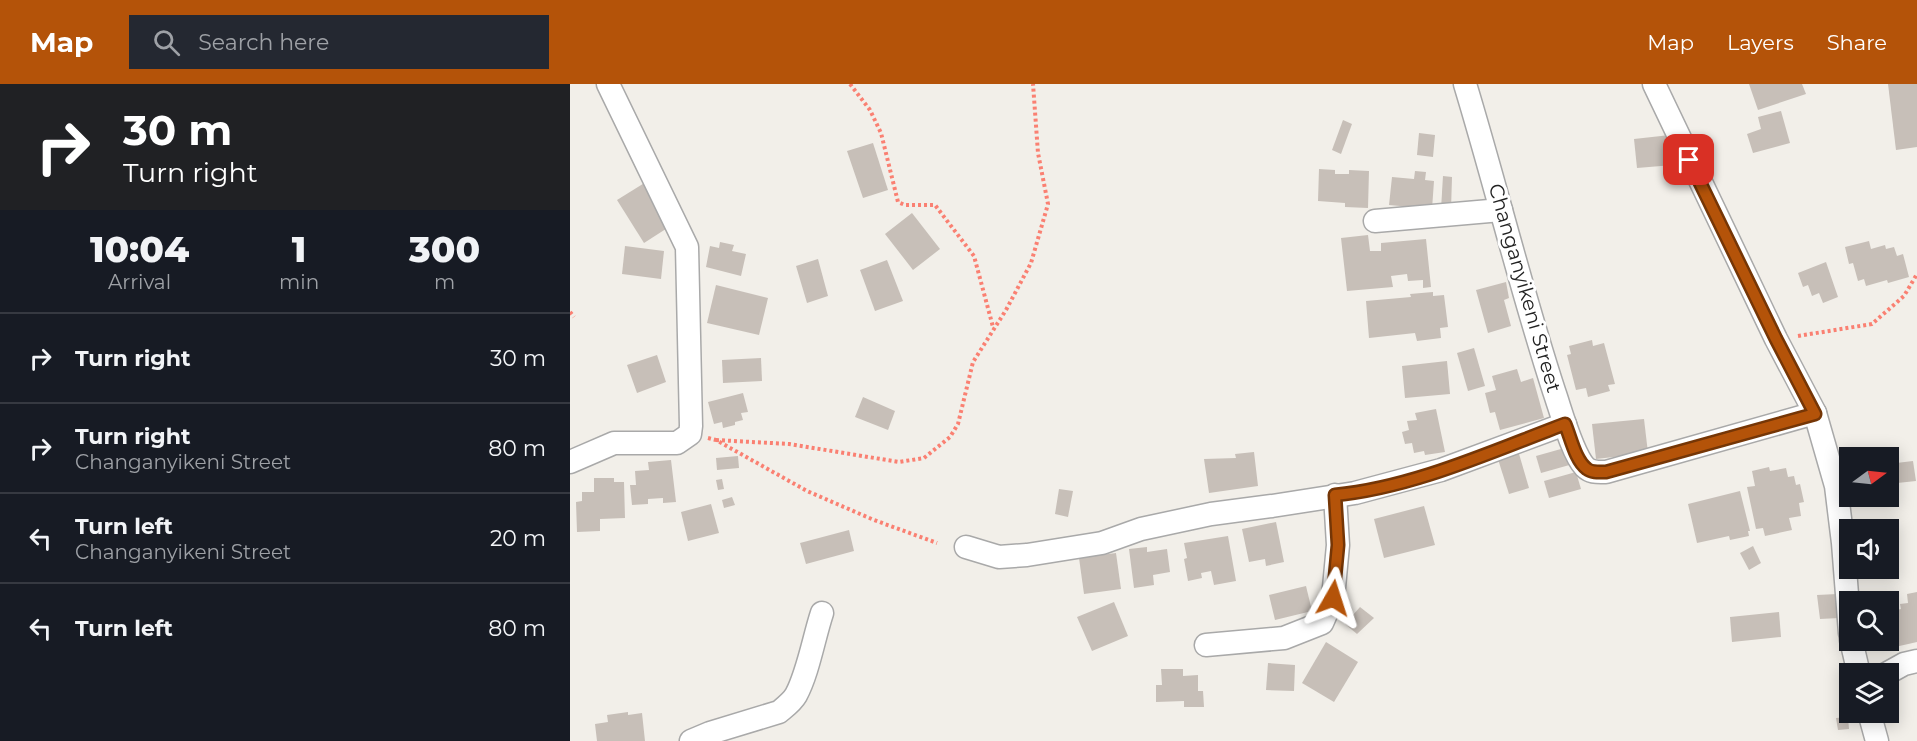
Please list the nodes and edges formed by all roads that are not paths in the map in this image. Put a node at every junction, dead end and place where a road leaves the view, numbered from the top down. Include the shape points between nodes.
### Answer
1 (608, 84) edge
2 (1465, 84) edge
3 (1653, 84) edge
4 (1501, 210) junction
5 (1375, 221) dead end
6 (1815, 414) junction
7 (1565, 424) junction
8 (570, 462) edge
9 (1335, 495) junction
10 (966, 547) dead end
11 (1847, 591) edge
12 (822, 613) dead end
13 (1206, 645) dead end
14 (1917, 661) edge
15 (1899, 667) edge
16 (1872, 723) edge
17 (691, 741) edge
18 (1877, 741) edge

1 - 8 street via 687,247 690,434 677,443 614,443
2 - 4 street, Changanyikeni Street
3 - 6 street
4 - 5 street
4 - 7 street, Changanyikeni Street
6 - 7 street, Changanyikeni Street via 1606,472 1594,472 1580,461
6 - 11 street via 1836,486
7 - 9 street via 1441,470
9 - 10 street via 1211,514 1141,529 1102,543 1027,555 999,557
9 - 13 street via 1338,545 1333,598 1322,623 1284,638
12 - 17 street via 801,682 787,706
14 - 15 street
16 - 18 street

